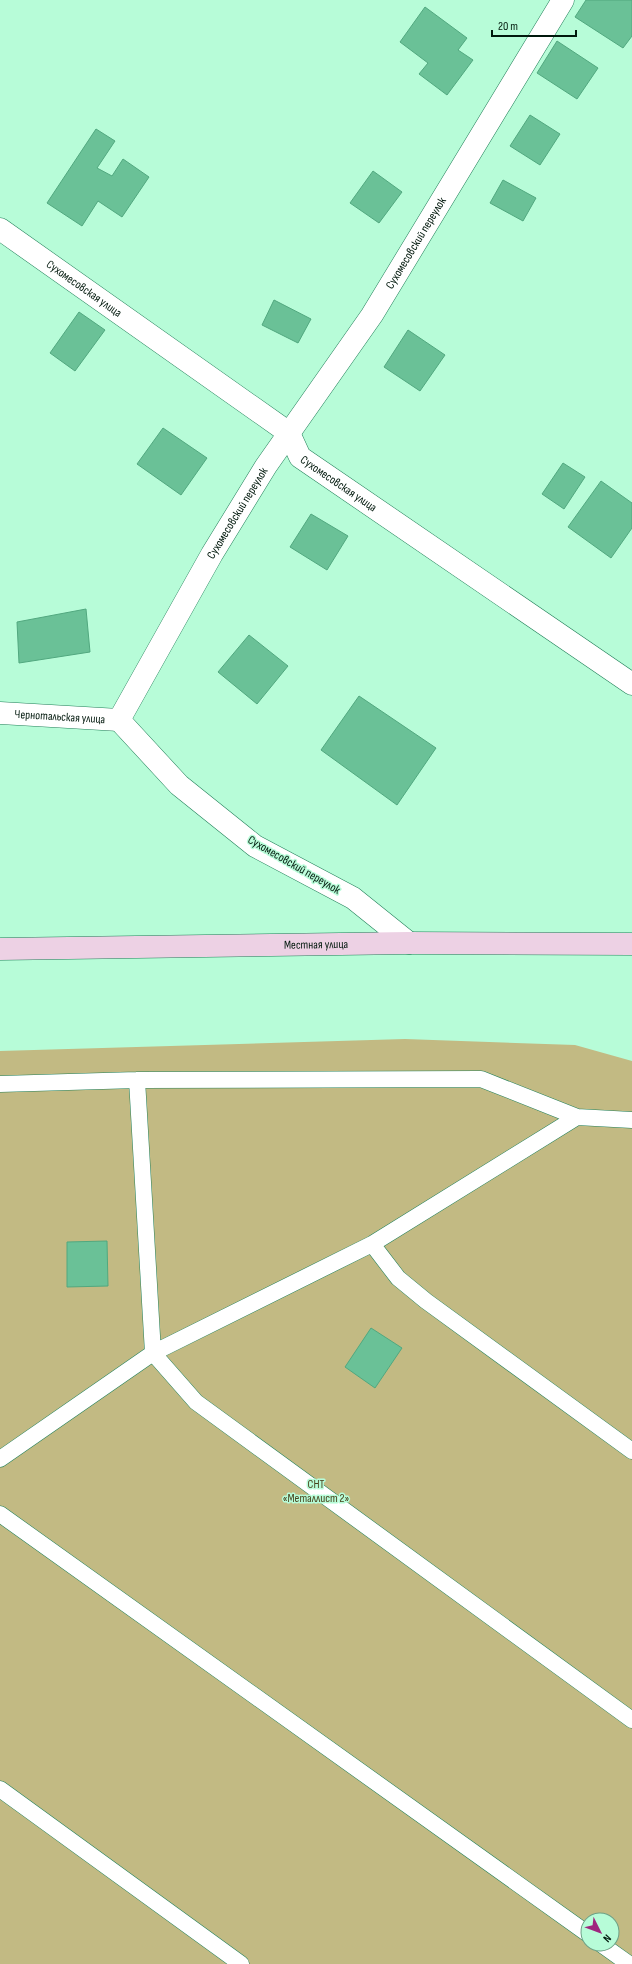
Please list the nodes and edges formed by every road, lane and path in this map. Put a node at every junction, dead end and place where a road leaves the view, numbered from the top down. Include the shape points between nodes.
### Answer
1 (563, 0) edge
2 (0, 229) edge
3 (289, 433) junction
4 (632, 684) edge
5 (0, 713) edge
6 (119, 720) junction
7 (409, 944) junction
8 (632, 944) edge
9 (0, 948) edge
10 (137, 1080) junction
11 (0, 1084) edge
12 (577, 1117) junction
13 (632, 1120) edge
14 (372, 1244) junction
15 (153, 1353) junction
16 (632, 1451) edge
17 (0, 1459) edge
18 (0, 1514) edge
19 (632, 1720) edge
20 (0, 1790) edge
21 (580, 1928) edge
22 (612, 1952) edge
23 (241, 1964) edge
24 (629, 1964) edge

1 - 3 street, Сухомесовский переулок via 372,315
2 - 3 street, Сухомесовская улица
3 - 4 street, Сухомесовская улица via 300,457
3 - 6 street, Сухомесовский переулок via 212,554
5 - 6 street, Чернотальская улица
6 - 7 street, Сухомесовский переулок via 180,784 255,846 353,898
7 - 8 main road, Местная улица
7 - 9 main road, Местная улица
10 - 11 lane
10 - 12 lane via 481,1079
10 - 15 lane
12 - 13 lane
12 - 14 lane
14 - 15 lane
14 - 16 lane via 398,1278 426,1301
15 - 17 lane
15 - 19 lane via 196,1402
18 - 21 lane
20 - 23 lane
22 - 24 lane

